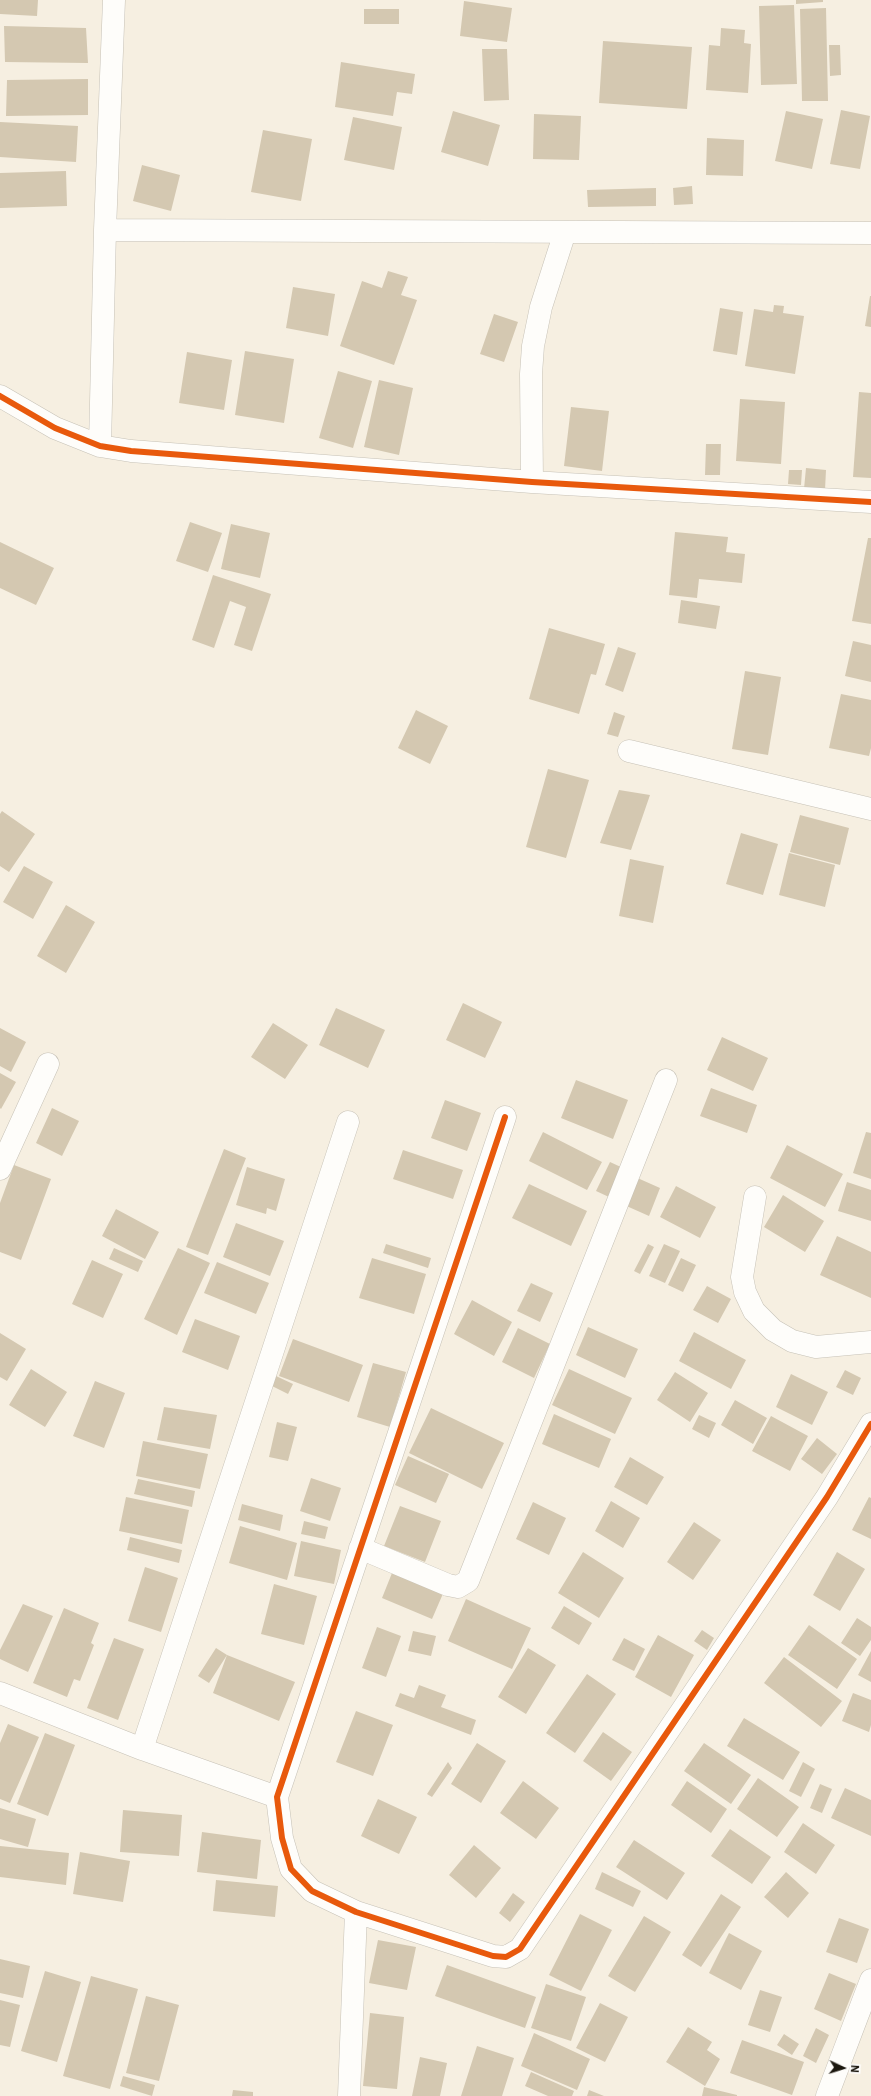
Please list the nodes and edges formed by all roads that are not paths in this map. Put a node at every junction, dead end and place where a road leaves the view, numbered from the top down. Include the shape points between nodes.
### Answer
1 (114, 0) edge
2 (105, 230) junction
3 (565, 232) junction
4 (871, 233) edge
5 (0, 396) edge
6 (100, 446) junction
7 (532, 482) junction
8 (871, 502) edge
9 (629, 751) dead end
10 (871, 810) edge
11 (48, 1064) dead end
12 (666, 1080) dead end
13 (505, 1117) dead end
14 (348, 1122) dead end
15 (0, 1169) edge
16 (755, 1197) dead end
17 (871, 1342) edge
18 (871, 1424) edge
19 (360, 1548) junction
20 (0, 1693) edge
21 (142, 1749) junction
22 (277, 1797) junction
23 (356, 1912) junction
24 (871, 1980) edge
25 (349, 2096) edge
26 (827, 2096) edge

1 - 2 street
2 - 3 street
2 - 6 street
3 - 4 street
3 - 7 street via 541,307 533,346
5 - 6 street via 55,428
6 - 7 street via 131,451
7 - 8 street
9 - 10 street
11 - 15 street
12 - 19 street via 468,1581 458,1587 448,1585
13 - 19 street
14 - 21 street
16 - 17 street via 742,1277 745,1292 754,1311 773,1330 792,1341 816,1347
18 - 23 street via 827,1497 520,1949 506,1957 493,1956
19 - 22 street
20 - 21 street
21 - 22 street
22 - 23 street via 282,1838 291,1869 312,1891
23 - 25 street
24 - 26 street

